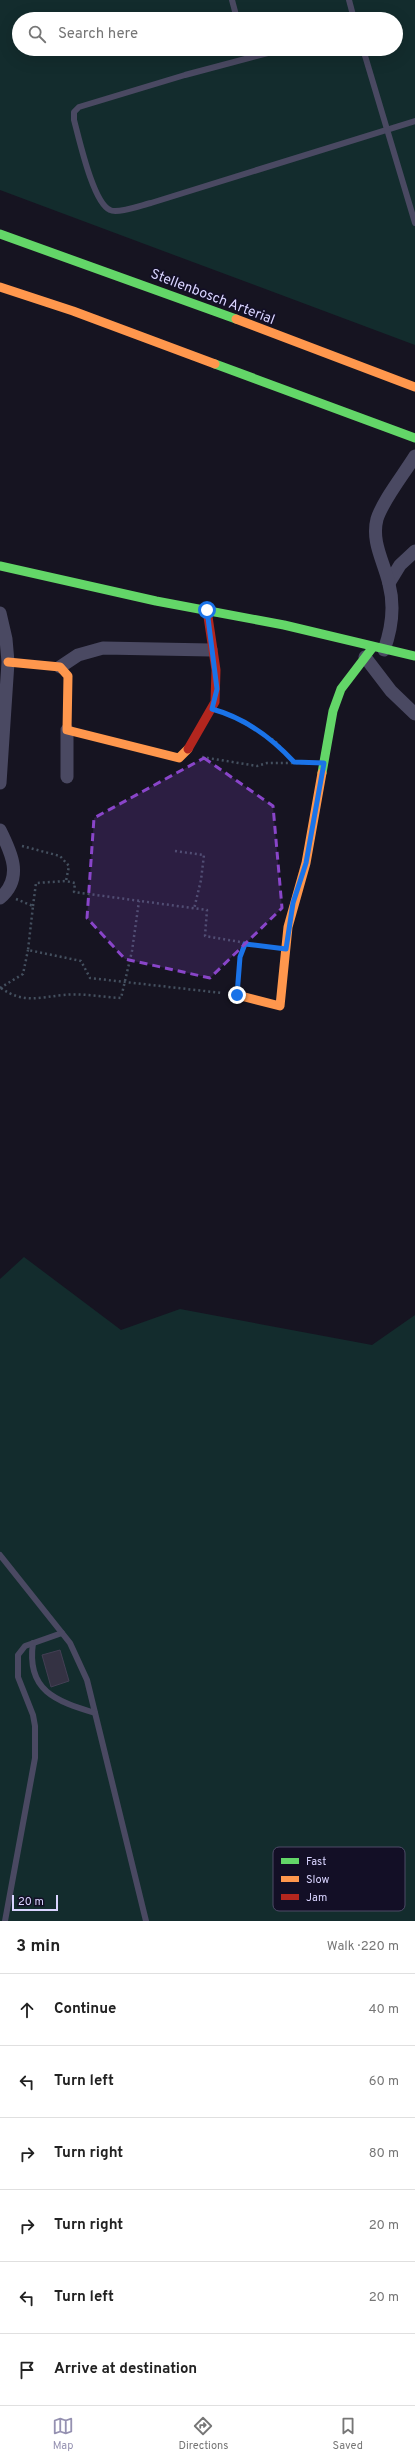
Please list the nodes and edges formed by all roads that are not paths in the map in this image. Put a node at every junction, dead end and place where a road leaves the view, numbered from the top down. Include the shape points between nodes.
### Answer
1 (232, 0) edge
2 (349, 0) edge
3 (235, 12) edge
4 (352, 12) edge
5 (256, 56) edge
6 (365, 56) edge
7 (248, 58) joint
8 (415, 121) edge
9 (388, 129) junction
10 (415, 223) edge
11 (0, 234) edge
12 (0, 287) edge
13 (415, 387) edge
14 (415, 438) edge
15 (415, 456) edge
16 (415, 551) edge
17 (0, 566) edge
18 (389, 583) junction
19 (207, 610) junction
20 (0, 613) edge
21 (212, 650) junction
22 (374, 651) junction
23 (415, 656) edge
24 (8, 662) junction
25 (60, 667) junction
26 (415, 714) edge
27 (67, 730) junction
28 (67, 777) dead end
29 (0, 783) edge
30 (0, 830) edge
31 (2, 896) edge
32 (237, 995) road end
33 (0, 1555) edge
34 (62, 1633) junction
35 (33, 1643) junction
36 (95, 1713) junction
37 (5, 1921) edge
38 (146, 1921) edge

1 - 3 lane
2 - 4 lane
5 - 7 lane
6 - 9 lane
7 - 9 lane via 78,107 74,112 74,120 88,168 98,196 105,207 116,211 152,203
8 - 9 lane
9 - 10 lane
11 - 13 street, Stellenbosch Arterial via 143,284
12 - 14 street via 73,311
15 - 18 street via 378,518 375,532
16 - 18 street via 400,565
17 - 19 street
18 - 22 street via 393,614 391,633
19 - 21 street
19 - 22 street via 284,625
20 - 24 street
21 - 25 street via 103,648 78,655
21 - 27 street via 217,689 212,709 184,755 179,758
22 - 23 street
22 - 26 street via 391,690
22 - 32 street via 341,689 330,724 306,863 293,903 280,1006
24 - 25 street
24 - 29 street
25 - 27 street via 68,676
27 - 28 street
30 - 31 street via 9,845 14,875 10,888
33 - 34 lane
34 - 35 lane
34 - 36 lane via 79,1659
35 - 36 lane via 32,1666 40,1686 58,1700
35 - 37 lane via 21,1651 17,1665 21,1688 33,1715 35,1758
36 - 38 lane

